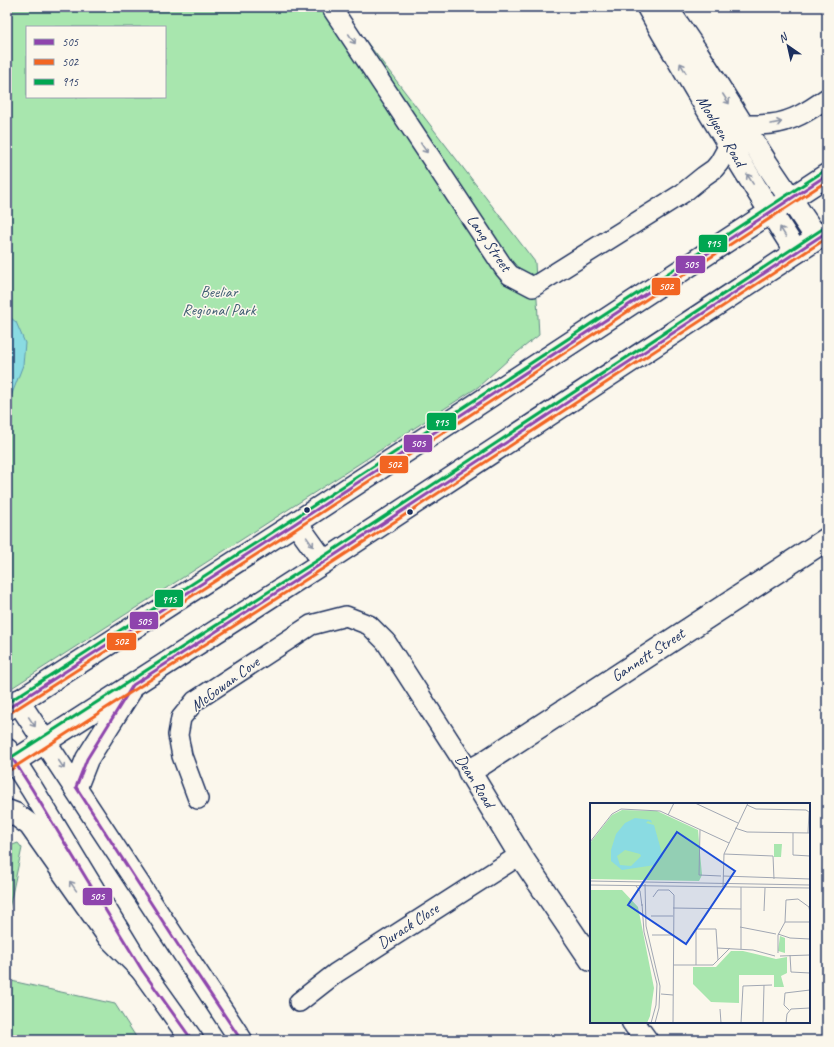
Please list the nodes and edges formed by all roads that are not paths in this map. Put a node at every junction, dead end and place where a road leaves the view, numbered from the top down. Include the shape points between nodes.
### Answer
1 (331, 7) edge
2 (648, 7) edge
3 (666, 7) edge
4 (827, 98) edge
5 (743, 125) junction
6 (729, 145) junction
7 (827, 176) edge
8 (791, 199) junction
9 (771, 212) junction
10 (822, 235) edge
11 (796, 252) junction
12 (296, 523) junction
13 (827, 539) edge
14 (324, 562) junction
15 (346, 616) joint
16 (134, 685) junction
17 (13, 705) edge
18 (45, 742) junction
19 (9, 759) edge
20 (469, 771) junction
21 (76, 787) junction
22 (198, 799) dead end
23 (7, 811) edge
24 (520, 855) junction
25 (590, 959) edge
26 (142, 970) junction
27 (299, 1002) dead end
28 (634, 1023) edge
29 (192, 1040) edge
30 (241, 1040) edge
31 (646, 1040) edge

1 -> 6 street, Lang Street via 504,268 510,275 533,287 683,193 720,163
6 -> 2 main road, Moolyeen Road
3 -> 5 main road, Moolyeen Road
5 -> 4 street via 786,121 808,111
5 - 8 main road, Moolyeen Road
9 -> 6 main road, Moolyeen Road
7 - 8 main road
8 - 9 main road
8 - 10 main road, Moolyeen Road
11 -> 9 main road, Moolyeen Road
9 - 12 main road
10 - 11 main road
11 - 14 main road
12 -> 14 main road
12 - 17 main road
13 - 20 main road, Gannett Street
14 - 16 main road
15 - 20 street, Dean Road via 369,625 386,642
15 - 22 street, McGowan Cove via 311,625 195,701 180,718 178,735 182,756
16 - 18 main road
16 - 21 main road via 87,759
17 -> 18 main road
18 - 19 main road
18 -> 21 main road
19 - 26 main road via 32,789
20 - 24 main road, Dean Road
21 - 30 main road
26 -> 23 main road via 109,937 30,824
24 - 25 main road, Dean Road
24 - 27 street, Durack Close via 336,973
26 - 29 main road
28 - 31 main road

